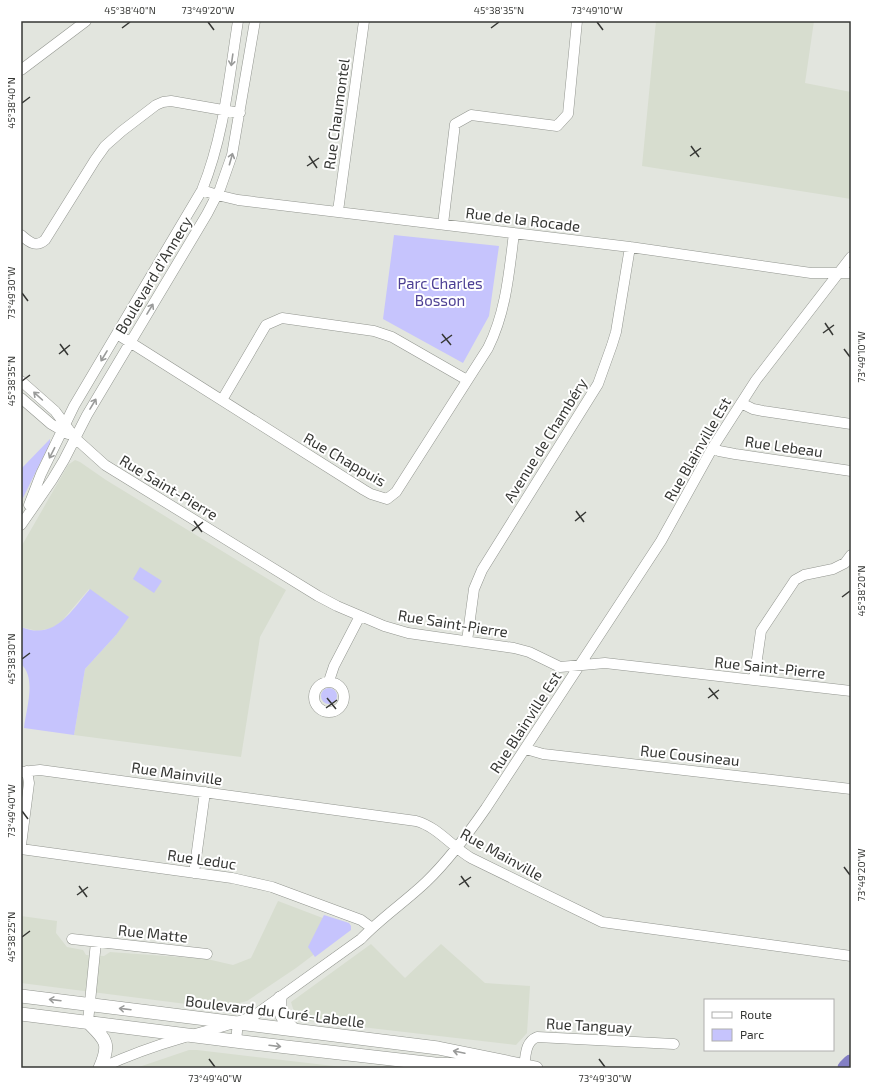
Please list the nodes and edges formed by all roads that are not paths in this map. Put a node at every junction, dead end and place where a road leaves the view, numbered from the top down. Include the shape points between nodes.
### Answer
1 (86, 21) edge
2 (238, 21) edge
3 (254, 21) edge
4 (364, 21) edge
5 (577, 21) edge
6 (21, 70) edge
7 (224, 110) junction
8 (240, 113) junction
9 (202, 190) junction
10 (217, 196) junction
11 (338, 211) junction
12 (443, 224) junction
13 (514, 233) junction
14 (21, 235) edge
15 (630, 247) junction
16 (851, 257) edge
17 (840, 273) junction
18 (851, 273) edge
19 (117, 334) junction
20 (130, 342) junction
21 (467, 380) junction
22 (21, 381) edge
23 (21, 398) edge
24 (222, 400) junction
25 (741, 404) junction
26 (851, 424) edge
27 (64, 428) junction
28 (75, 438) junction
29 (713, 448) junction
30 (851, 471) edge
31 (22, 524) edge
32 (851, 555) edge
33 (360, 616) junction
34 (467, 641) junction
35 (580, 665) junction
36 (754, 680) junction
37 (329, 681) dead end
38 (851, 691) edge
39 (526, 749) junction
40 (24, 772) edge
41 (851, 789) edge
42 (205, 792) junction
43 (21, 844) edge
44 (21, 849) edge
45 (456, 849) junction
46 (194, 873) junction
47 (372, 928) junction
48 (72, 939) dead end
49 (96, 942) junction
50 (207, 954) dead end
51 (851, 956) edge
52 (21, 996) edge
53 (280, 998) junction
54 (90, 1004) junction
55 (21, 1014) edge
56 (193, 1017) junction
57 (88, 1022) junction
58 (238, 1022) junction
59 (294, 1030) junction
60 (190, 1035) junction
61 (236, 1041) junction
62 (674, 1044) dead end
63 (530, 1067) edge
64 (100, 1068) edge

1 - 6 street
2 -> 7 street, Boulevard d'Annecy
3 - 8 street, Boulevard d'Annecy
4 - 11 street, Rue Chaumontel
5 - 12 street via 568,114 557,126 471,115 455,124
7 - 8 street
7 - 9 street, Boulevard d'Annecy via 217,147
7 - 14 street via 171,101 156,105 102,150 45,240 41,243 32,243
10 -> 8 street, Boulevard d'Annecy via 232,155
9 - 10 street, Rue de la Rocade
9 - 19 street, Boulevard d'Annecy
10 - 11 street, Rue de la Rocade
20 -> 10 street, Boulevard d'Annecy
11 - 12 street, Rue de la Rocade
12 - 13 street, Rue de la Rocade
13 - 15 street, Rue de la Rocade
13 - 21 street, Rue Chappuis via 506,295 496,333
15 - 17 street, Rue de la Rocade via 811,273
15 - 34 street, Avenue de Chambéry via 616,332 598,384 482,570 474,589
16 - 17 street, Rue Blainville Est
17 - 18 street, Rue de la Rocade
17 - 25 street, Rue Blainville Est via 772,358
19 - 20 street, Rue Chappuis
19 -> 27 street, Boulevard d'Annecy via 74,406
20 - 24 street, Rue Chappuis
28 -> 20 street, Boulevard d'Annecy
21 - 24 street via 392,337 374,331 282,318 266,325
21 - 24 street, Rue Chappuis via 396,492 387,499 364,490
27 -> 22 street, Rue Saint-Pierre via 55,411
23 - 27 street, Rue Saint-Pierre via 51,424
25 - 26 street via 753,409
25 - 29 street, Rue Blainville Est
27 - 28 street, Rue Saint-Pierre
27 -> 31 street, Boulevard d'Annecy via 41,474
28 - 31 street, Boulevard d'Annecy via 52,480
28 - 33 street, Rue Saint-Pierre via 108,467 318,596
29 - 30 street, Rue Lebeau via 735,454
29 - 35 street, Rue Blainville Est via 661,541
32 - 36 street via 846,563 833,569 804,575 795,580 761,631
33 - 34 street, Rue Saint-Pierre via 408,633
33 - 37 street
34 - 35 street, Rue Saint-Pierre via 522,649 560,667
35 - 36 street, Rue Saint-Pierre via 611,663
35 - 39 street, Rue Blainville Est
36 - 38 street, Rue Saint-Pierre
39 - 41 street, Rue Cousineau via 543,754
39 - 45 street, Rue Blainville Est
40 - 42 street, Rue Mainville via 40,770
40 - 43 street via 29,783
42 - 45 street, Rue Mainville via 416,821 431,828
42 - 46 street
44 - 46 street, Rue Leduc
45 - 47 street, Rue Blainville Est via 425,883
45 - 51 street, Rue Mainville via 602,922
46 - 47 street, Rue Leduc via 272,886 361,920
47 - 53 street, Rue Blainville Est via 361,939
48 - 49 street, Rue Matte
49 - 50 street, Rue Matte
49 - 54 street, Rue Matte
54 -> 52 main road, Boulevard du Curé-Labelle
53 - 58 street, Rue Blainville Est
53 - 59 main road via 280,1014
56 -> 54 main road, Boulevard du Curé-Labelle
54 - 57 street, Rue Matte
55 - 57 main road
56 - 58 main road, Boulevard du Curé-Labelle
56 - 60 street
57 - 60 main road
57 - 64 main road via 104,1039 106,1054
58 - 59 main road, Boulevard du Curé-Labelle
58 - 60 street, Rue Blainville Est
58 - 61 street
63 -> 59 main road, Boulevard du Curé-Labelle via 438,1048
60 - 61 main road
60 - 64 street, Rue Blainville Est
61 -> 63 main road via 435,1064
62 - 63 street, Rue Tanguay via 537,1037 528,1045

